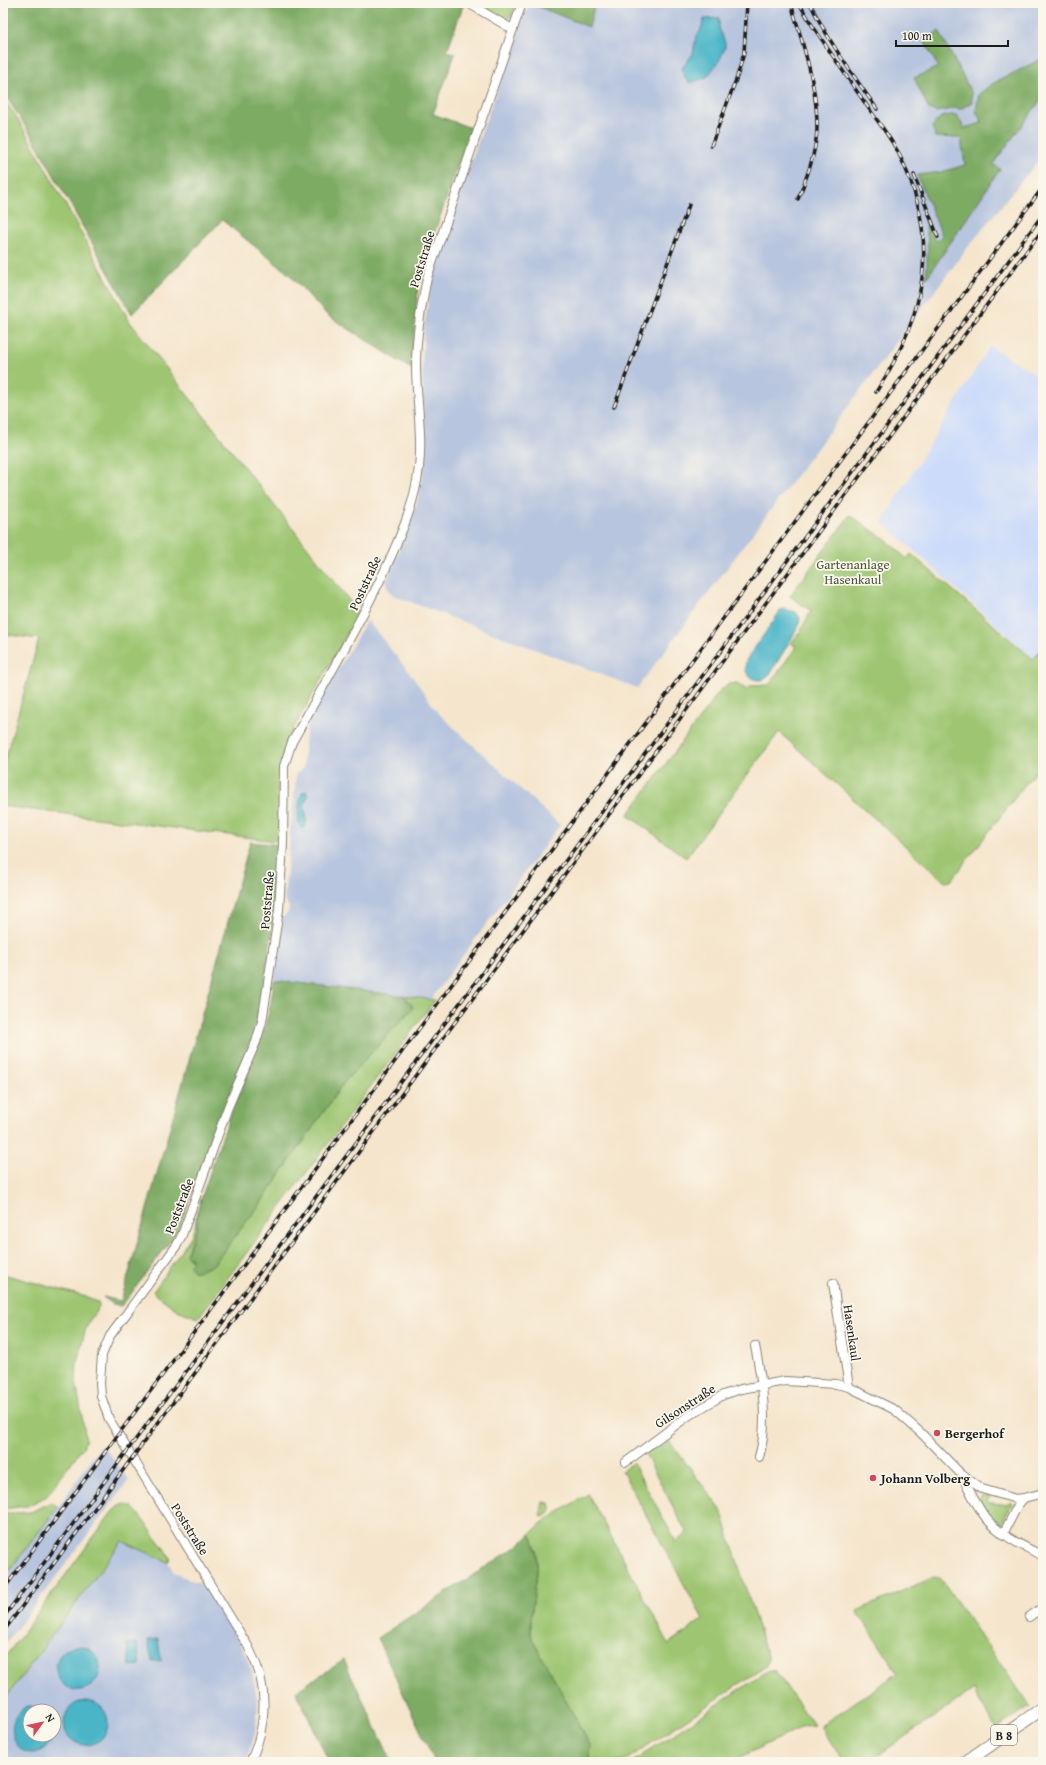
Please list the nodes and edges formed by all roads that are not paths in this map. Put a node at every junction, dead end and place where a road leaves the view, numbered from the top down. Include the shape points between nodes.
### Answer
1 (468, 3) edge
2 (522, 3) edge
3 (512, 29) junction
4 (833, 1283) dead end
5 (755, 1346) dead end
6 (763, 1385) junction
7 (849, 1387) junction
8 (759, 1457) dead end
9 (626, 1462) dead end
10 (961, 1474) junction
11 (1043, 1493) edge
12 (1024, 1498) junction
13 (1003, 1534) junction
14 (1043, 1556) edge
15 (1043, 1608) edge
16 (1029, 1617) dead end
17 (1043, 1708) edge
18 (250, 1762) edge
19 (966, 1762) edge

1 - 3 street
2 - 3 street, Poststraße
3 - 18 street, Poststraße via 427,278 418,322 416,365 419,466 416,490 407,519 365,614 292,742 286,757 279,910 265,1004 256,1042 228,1107 182,1235 110,1336 102,1355 101,1396 109,1419 248,1646 255,1662 261,1680 264,1709
4 - 7 street, Hasenkaul
5 - 6 street
6 - 7 street, Gilsonstraße via 785,1381
6 - 8 street via 763,1445
6 - 9 street, Gilsonstraße via 741,1389 704,1405
7 - 10 street, Gilsonstraße via 895,1410
10 - 12 street, Gilsonstraße via 989,1492 1010,1498
10 - 13 street, Gilsonstraße via 986,1518
11 - 12 street, Gilsonstraße
12 - 13 street
13 - 14 street, Gilsonstraße
15 - 16 street
17 - 19 main road, B 8

